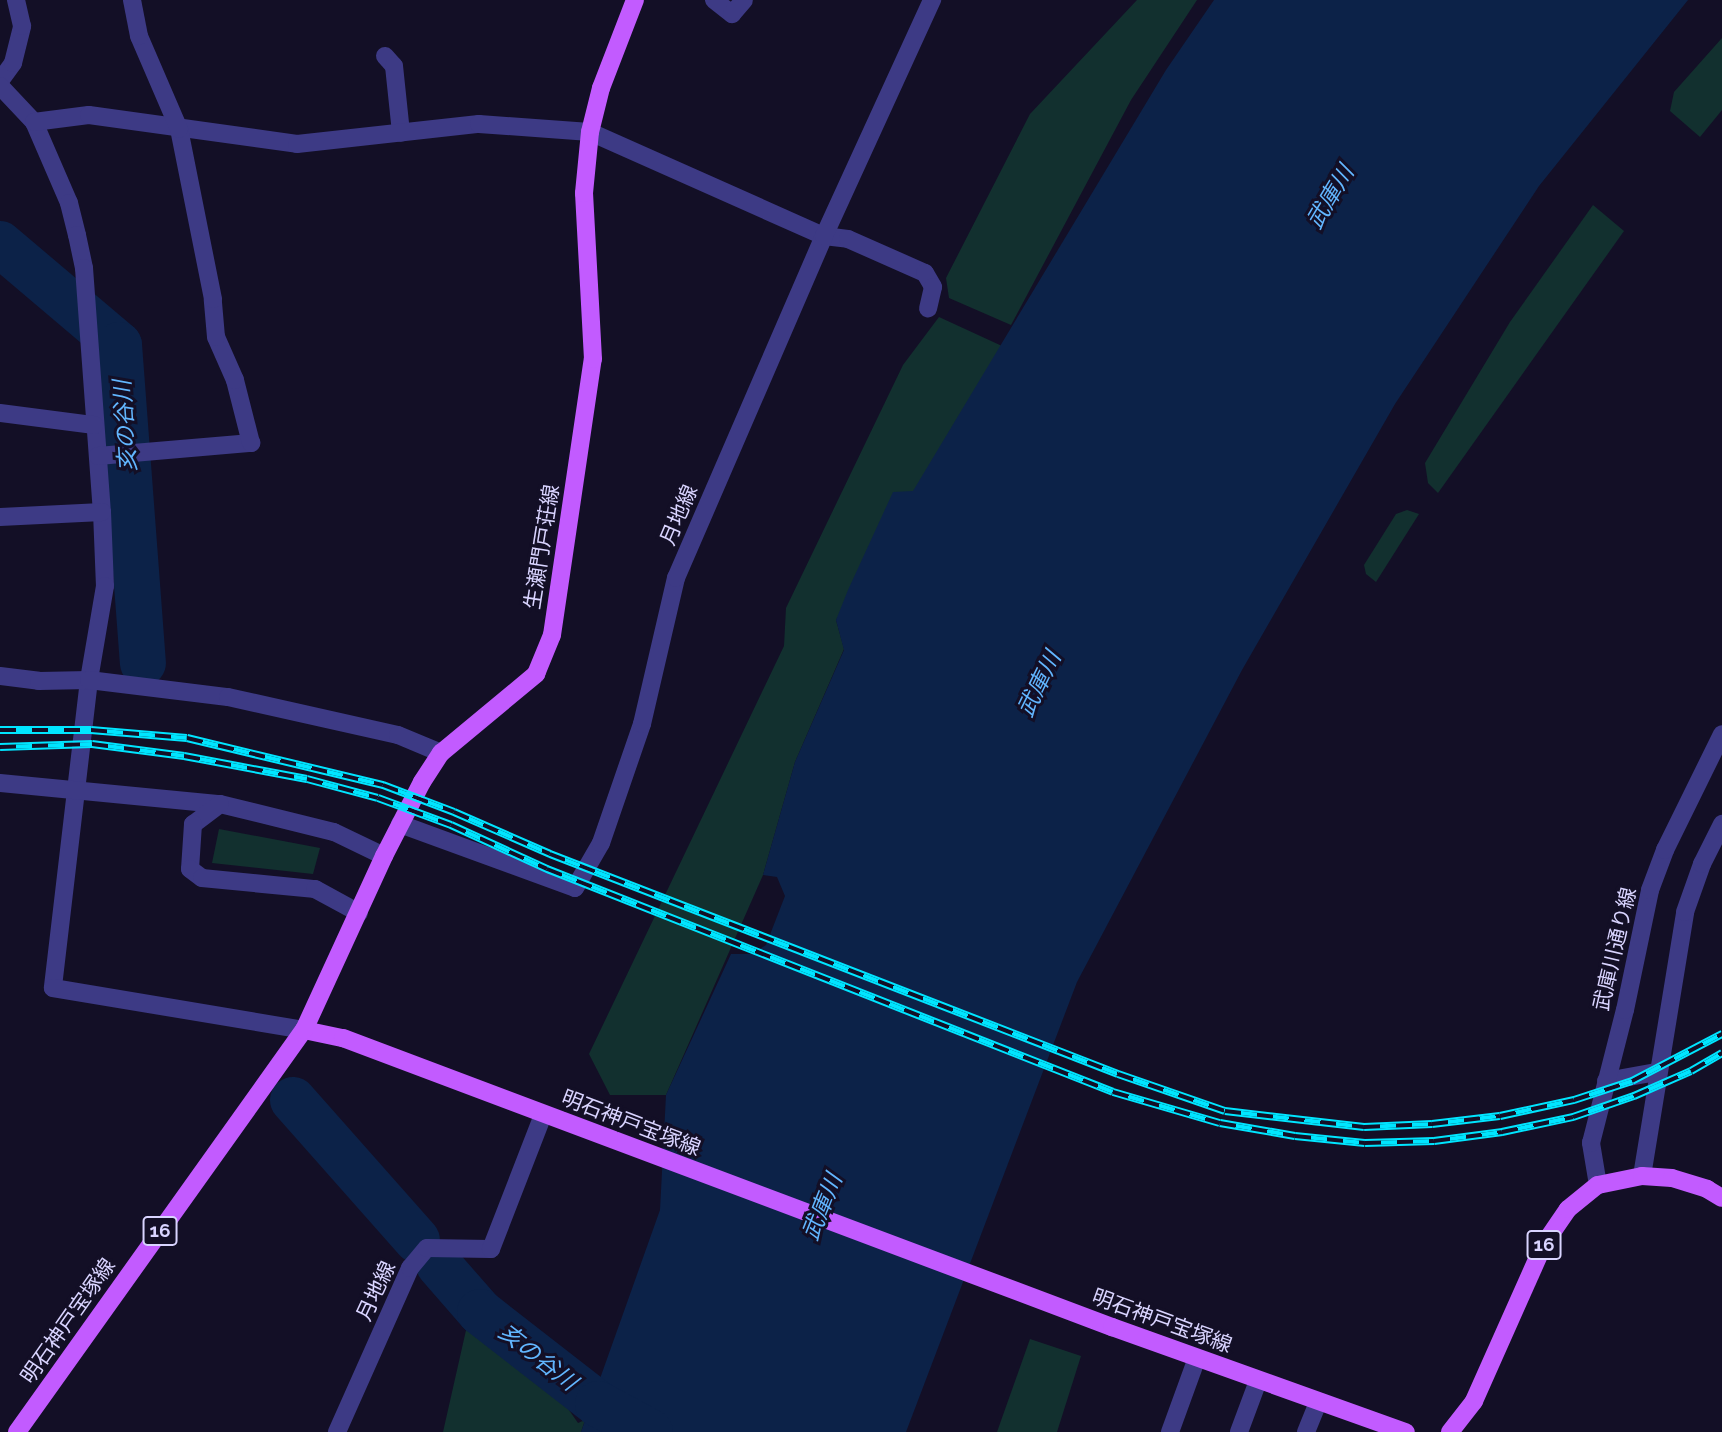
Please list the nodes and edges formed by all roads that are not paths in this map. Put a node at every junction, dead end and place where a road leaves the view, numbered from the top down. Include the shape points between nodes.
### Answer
1 (16, 0) edge
2 (132, 0) edge
3 (635, 0) edge
4 (715, 0) edge
5 (744, 0) edge
6 (932, 0) edge
7 (385, 57) dead end
8 (0, 81) edge
9 (0, 86) edge
10 (34, 122) junction
11 (179, 129) junction
12 (590, 132) junction
13 (401, 133) junction
14 (824, 236) junction
15 (928, 308) dead end
16 (0, 413) edge
17 (94, 425) junction
18 (106, 456) junction
19 (102, 512) junction
20 (0, 517) edge
21 (0, 676) edge
22 (89, 680) junction
23 (1722, 734) edge
24 (441, 754) junction
25 (0, 783) edge
26 (76, 789) junction
27 (220, 804) junction
28 (400, 824) junction
29 (1722, 824) edge
30 (384, 856) junction
31 (359, 913) junction
32 (304, 1030) junction
33 (1657, 1072) junction
34 (1606, 1081) junction
35 (550, 1117) junction
36 (1642, 1176) junction
37 (1598, 1185) junction
38 (1722, 1198) edge
39 (1197, 1358) junction
40 (1258, 1381) junction
41 (1318, 1403) junction
42 (17, 1432) edge
43 (337, 1432) edge
44 (1170, 1432) edge
45 (1239, 1432) edge
46 (1306, 1432) edge
47 (1406, 1432) edge
48 (1450, 1432) edge

1 - 8 street via 22,26 13,63
2 - 11 street via 139,36
3 - 12 main road, 生瀬門戸荘線 via 601,88
4 - 5 street via 732,14
6 - 14 street, 月地線
7 - 13 street via 394,66
9 - 10 street
10 - 11 street via 89,115
10 - 17 street via 69,203 84,268
11 - 13 street via 297,144
11 - 18 street via 213,299 216,337 235,380 251,443
12 - 13 street via 479,124
12 - 14 street
12 - 24 main road, 生瀬門戸荘線 via 584,193 593,359 552,635 536,674
14 - 15 street via 848,239 925,273 933,287
14 - 28 street, 月地線 via 676,578 642,724 601,843 575,888
16 - 17 street
17 - 18 street
18 - 19 street
19 - 20 street
19 - 22 street via 106,586
21 - 22 street
22 - 24 street via 228,698 398,735
22 - 26 street
23 - 34 street, 武庫川通り線 via 1650,890
24 - 28 main road, 生瀬門戸荘線
25 - 26 street
26 - 27 street
26 - 32 street via 52,988
27 - 30 street via 334,832
27 - 31 street via 193,824 190,869 202,878 315,889
28 - 30 main road, 生瀬門戸荘線
29 - 33 street via 1685,912
30 - 31 main road, 生瀬門戸荘線
31 - 32 main road, 生瀬門戸荘線
32 - 35 main road, 明石神戸宝塚線 via 343,1038
32 - 42 main road, 明石神戸宝塚線 / 16
33 - 34 street
33 - 36 street
34 - 37 street, 武庫川通り線 via 1591,1143
35 - 39 main road, 明石神戸宝塚線
35 - 43 street, 月地線 via 491,1249 427,1248 410,1268
36 - 37 main road, 16
36 - 38 main road, 16 via 1672,1178
37 - 48 main road, 16 via 1568,1209 1544,1244 1474,1401
39 - 40 main road, 明石神戸宝塚線
39 - 44 street
40 - 41 main road, 明石神戸宝塚線
40 - 45 street
41 - 46 street
41 - 47 main road, 明石神戸宝塚線

